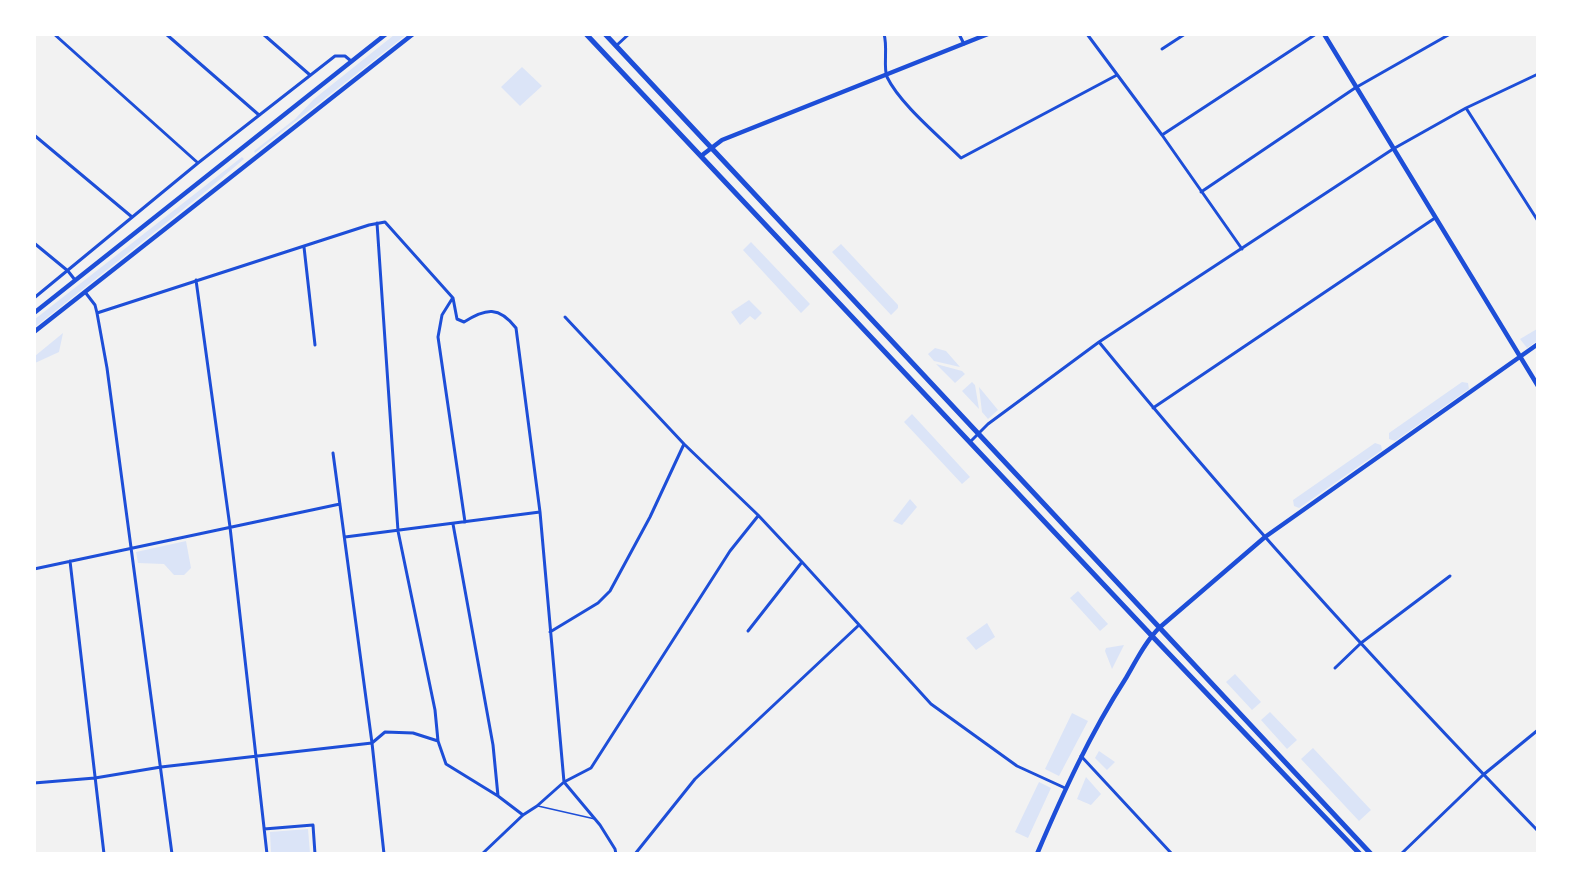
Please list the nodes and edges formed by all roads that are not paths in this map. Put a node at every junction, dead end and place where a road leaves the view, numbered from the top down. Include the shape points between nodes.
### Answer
1 (54, 34) edge
2 (166, 34) edge
3 (262, 34) edge
4 (386, 34) edge
5 (413, 34) edge
6 (586, 34) edge
7 (604, 34) edge
8 (628, 34) edge
9 (884, 34) edge
10 (959, 34) edge
11 (988, 34) edge
12 (1087, 34) edge
13 (1185, 34) edge
14 (1316, 34) edge
15 (1324, 34) edge
16 (1450, 35) edge
17 (964, 44) junction
18 (616, 46) junction
19 (1162, 49) dead end
20 (352, 62) junction
21 (1538, 74) edge
22 (310, 75) junction
23 (886, 75) junction
24 (1117, 75) junction
25 (1355, 88) junction
26 (1466, 108) junction
27 (259, 114) junction
28 (34, 135) edge
29 (1162, 135) junction
30 (711, 147) junction
31 (244, 148) junction
32 (1393, 149) junction
33 (701, 156) junction
34 (254, 160) junction
35 (198, 163) junction
36 (1201, 192) junction
37 (132, 216) junction
38 (1435, 218) junction
39 (1538, 221) edge
40 (376, 223) junction
41 (34, 243) edge
42 (304, 247) junction
43 (1242, 249) junction
44 (68, 271) junction
45 (196, 279) junction
46 (75, 280) junction
47 (85, 292) junction
48 (34, 298) edge
49 (453, 298) junction
50 (34, 313) edge
51 (97, 313) junction
52 (565, 317) dead end
53 (34, 332) edge
54 (1099, 342) junction
55 (1538, 344) edge
56 (315, 345) dead end
57 (1520, 357) junction
58 (1538, 386) edge
59 (1153, 408) junction
60 (979, 434) junction
61 (970, 442) junction
62 (684, 444) junction
63 (333, 453) dead end
64 (340, 504) junction
65 (540, 512) junction
66 (758, 515) junction
67 (465, 522) junction
68 (453, 524) junction
69 (230, 526) junction
70 (398, 531) junction
71 (345, 537) junction
72 (1265, 537) junction
73 (131, 549) junction
74 (70, 561) junction
75 (802, 562) junction
76 (34, 569) edge
77 (1450, 576) dead end
78 (859, 625) junction
79 (1159, 628) junction
80 (748, 631) dead end
81 (550, 632) junction
82 (1152, 636) junction
83 (1361, 643) junction
84 (1335, 668) dead end
85 (1538, 730) edge
86 (438, 741) junction
87 (372, 742) junction
88 (257, 755) junction
89 (1081, 756) junction
90 (161, 767) junction
91 (1483, 775) junction
92 (95, 778) junction
93 (564, 782) junction
94 (34, 783) edge
95 (1065, 788) junction
96 (498, 796) junction
97 (537, 806) junction
98 (523, 815) junction
99 (595, 819) junction
100 (264, 829) junction
101 (1538, 831) edge
102 (104, 854) edge
103 (172, 854) edge
104 (267, 854) edge
105 (315, 854) edge
106 (384, 854) edge
107 (482, 854) edge
108 (616, 854) edge
109 (635, 854) edge
110 (1037, 854) edge
111 (1172, 854) edge
112 (1360, 854) edge
113 (1371, 854) edge
114 (1401, 854) edge

1 - 35 street
2 - 27 street
3 - 22 street
4 - 20 main road
5 - 34 main road
6 - 33 main road
7 - 18 main road
8 - 18 street
9 - 23 street
10 - 17 street
11 - 17 main road
12 - 24 street
13 - 19 street
14 - 29 street
15 - 25 main road
16 - 25 street
17 - 23 main road
18 - 30 main road
20 - 22 street via 345,56 335,56
20 - 31 main road
21 - 26 street
22 - 27 street
23 - 24 street via 904,101 961,158
23 - 30 main road
24 - 29 street
25 - 32 main road
25 - 36 street
26 - 32 street
26 - 39 street
27 - 35 street
28 - 37 street
29 - 36 street
30 - 33 main road
30 - 60 main road
31 - 34 main road
31 - 46 main road
32 - 38 main road
32 - 43 street
33 - 61 main road
34 - 47 main road
35 - 37 street
36 - 43 street
37 - 44 street
38 - 57 main road
38 - 59 street
40 - 42 street
40 - 49 street via 385,222
40 - 70 street
41 - 44 street
42 - 45 street
42 - 56 street
43 - 54 street
44 - 46 street
44 - 48 street
45 - 51 street
45 - 69 street
46 - 50 main road
47 - 51 street
47 - 53 main road
49 - 65 street via 457,319 464,322 491,311 509,318 516,328
49 - 67 street via 442,315 438,337
51 - 73 street
52 - 62 street
54 - 59 street
54 - 60 street
55 - 57 main road
57 - 58 main road
57 - 72 main road
59 - 72 street
60 - 61 street
60 - 79 main road
61 - 82 main road
62 - 66 street
62 - 81 street via 610,591 598,603
63 - 64 street
64 - 69 street
64 - 71 street
65 - 67 street
65 - 81 street
66 - 75 street
66 - 93 street via 730,551 591,768
67 - 68 street
68 - 70 street
68 - 96 street via 493,745
69 - 73 street
69 - 88 street
70 - 71 street
70 - 86 street
71 - 87 street
72 - 79 main road
72 - 83 street
73 - 74 street
73 - 90 street
74 - 76 street
74 - 92 street
75 - 78 street
75 - 80 street
77 - 83 street
78 - 95 street via 931,704 1017,766
78 - 109 street via 696,779
79 - 82 main road
79 - 113 main road
81 - 93 street
82 - 89 main road
82 - 112 main road
83 - 84 street
83 - 91 street
85 - 91 street
86 - 87 street via 413,733 385,732
86 - 96 street via 446,764
87 - 88 street
87 - 106 street
88 - 90 street
88 - 100 street
89 - 95 main road
89 - 111 street
90 - 92 street
90 - 103 street
91 - 101 street
91 - 114 street
92 - 94 street
92 - 102 street
93 - 97 street
93 - 99 street
95 - 110 main road
96 - 98 street
97 - 98 street
97 - 99 lane
98 - 107 street
99 - 108 street
100 - 104 street
100 - 105 street via 313,825

